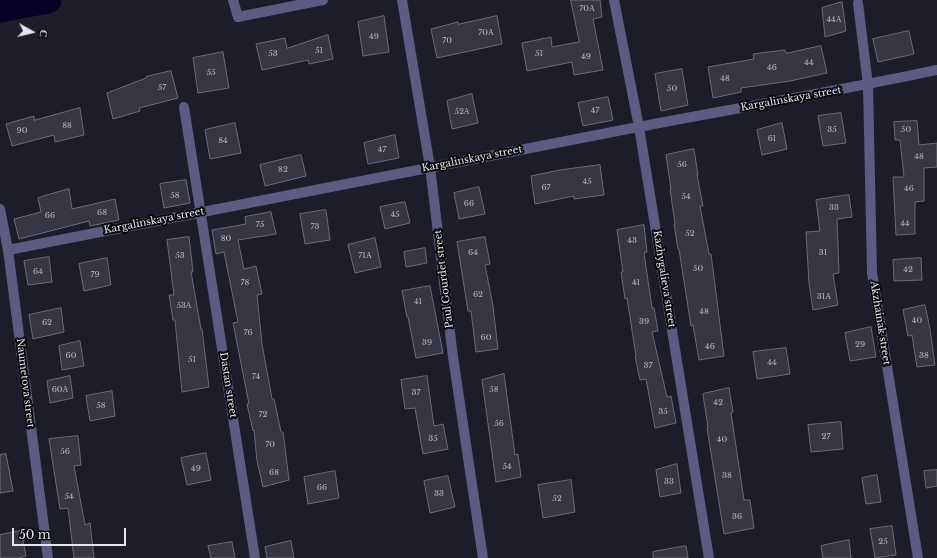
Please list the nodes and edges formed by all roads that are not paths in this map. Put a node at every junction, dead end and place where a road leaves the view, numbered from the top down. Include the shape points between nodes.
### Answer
1 (233, 0) edge
2 (323, 0) edge
3 (402, 0) edge
4 (614, 0) edge
5 (858, 3) dead end
6 (937, 70) edge
7 (868, 85) junction
8 (184, 107) dead end
9 (639, 126) junction
10 (430, 167) junction
11 (0, 209) edge
12 (201, 211) junction
13 (8, 250) junction
14 (48, 558) edge
15 (255, 558) edge
16 (482, 558) edge
17 (709, 558) edge
18 (918, 558) edge

1 - 2 street via 238,17
3 - 10 street, Paul Gourdet street
4 - 9 street, Kazhygalieva street
5 - 7 street, Akzhainak street
6 - 7 street, Kargalinskaya street
7 - 9 street, Kargalinskaya street
7 - 18 street, Akzhainak street via 872,273
8 - 12 street, Dastan street
9 - 10 street, Kargalinskaya street
9 - 17 street, Kazhygalieva street
10 - 12 street, Kargalinskaya street
10 - 16 street, Paul Gourdet street via 453,357
11 - 13 street, Naumetova street
12 - 13 street, Kargalinskaya street
12 - 15 street, Dastan street
13 - 14 street, Naumetova street

